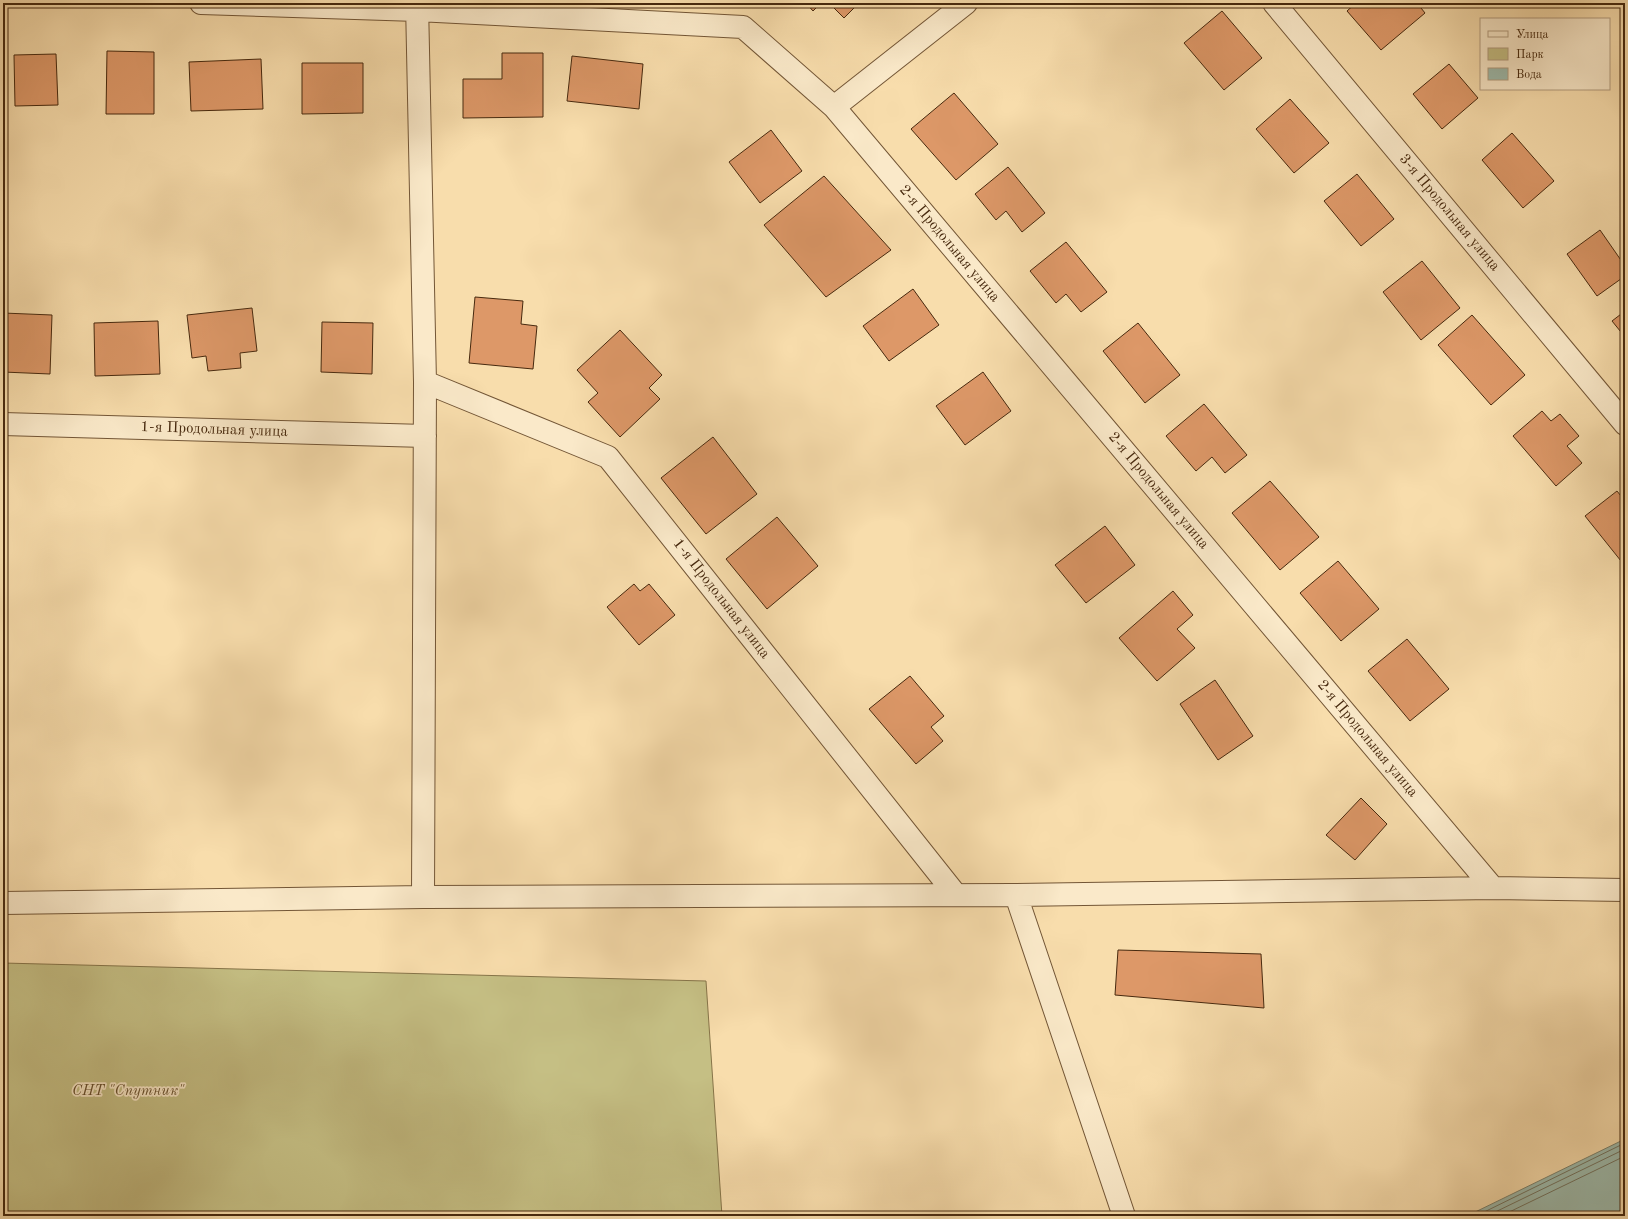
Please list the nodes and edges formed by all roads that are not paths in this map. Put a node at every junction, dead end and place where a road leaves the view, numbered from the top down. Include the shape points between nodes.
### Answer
1 (201, 3) edge
2 (966, 3) edge
3 (1274, 3) edge
4 (417, 6) edge
5 (834, 107) junction
6 (425, 382) junction
7 (3, 424) edge
8 (1625, 424) edge
9 (425, 436) junction
10 (1493, 888) junction
11 (1625, 890) edge
12 (956, 895) junction
13 (1016, 895) junction
14 (423, 897) junction
15 (3, 903) edge
16 (1124, 1216) edge

1 - 4 street, 2-я Продольная улица
2 - 5 street
3 - 8 street, 3-я Продольная улица
4 - 5 street, 2-я Продольная улица via 743,27
4 - 6 street
5 - 10 street, 2-я Продольная улица
6 - 9 street
6 - 12 street, 1-я Продольная улица via 608,457
7 - 9 street, 1-я Продольная улица
9 - 14 street
10 - 11 street
10 - 13 street
12 - 13 street
12 - 14 street
13 - 16 street
14 - 15 street

